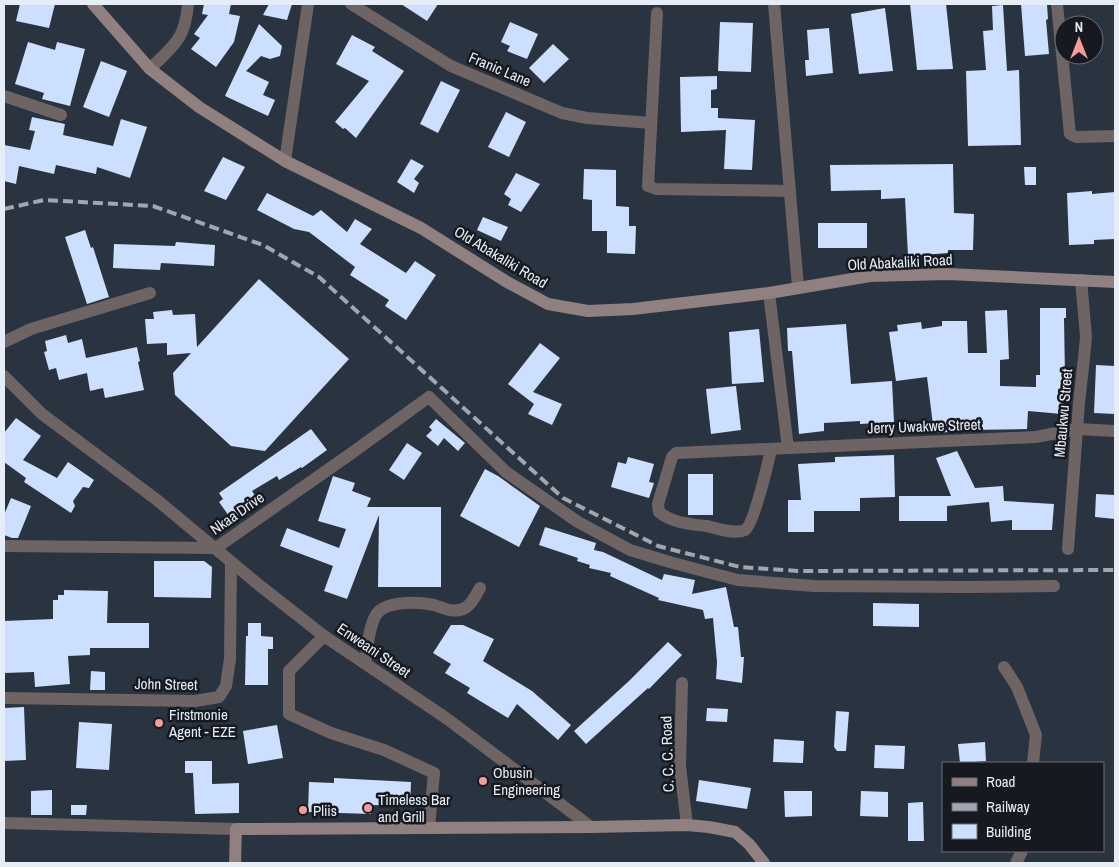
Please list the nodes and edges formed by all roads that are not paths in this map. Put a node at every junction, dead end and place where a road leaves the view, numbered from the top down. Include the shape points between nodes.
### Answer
1 (93, 4) edge
2 (188, 4) edge
3 (308, 4) edge
4 (351, 4) edge
5 (774, 4) edge
6 (1057, 4) edge
7 (657, 13) dead end
8 (150, 69) junction
9 (4, 96) edge
10 (61, 115) dead end
11 (651, 123) junction
12 (1115, 136) edge
13 (285, 161) junction
14 (790, 191) junction
15 (1081, 280) junction
16 (1115, 282) edge
17 (798, 287) junction
18 (150, 293) dead end
19 (769, 293) junction
20 (4, 342) edge
21 (4, 376) edge
22 (1077, 430) junction
23 (1115, 431) edge
24 (788, 448) junction
25 (771, 450) junction
26 (4, 546) edge
27 (216, 548) junction
28 (1068, 549) dead end
29 (231, 562) junction
30 (1054, 586) dead end
31 (480, 588) dead end
32 (324, 636) junction
33 (365, 663) junction
34 (1004, 667) dead end
35 (682, 683) dead end
36 (4, 698) edge
37 (1033, 762) edge
38 (4, 824) edge
39 (687, 825) junction
40 (591, 827) junction
41 (429, 828) junction
42 (236, 829) junction
43 (761, 862) edge
44 (235, 863) edge

1 - 8 main road, Old Abakaliki Road
2 - 8 street via 178,41
3 - 13 street
4 - 11 street, Franic Lane via 451,66 562,113
5 - 14 street
6 - 12 street via 1070,134 1076,137
7 - 11 street
8 - 13 main road, Old Abakaliki Road via 199,107
9 - 10 street
11 - 14 street via 648,186 656,189
13 - 19 main road, Old Abakaliki Road via 422,228 548,304 588,311 634,309
14 - 17 street
15 - 16 main road, Old Abakaliki Road
15 - 17 main road, Old Abakaliki Road via 948,274 870,276
15 - 22 street, Mbaukwu Street via 1086,337
17 - 19 main road, Old Abakaliki Road
18 - 20 street via 31,329
19 - 24 street
21 - 27 street, Enweani Street via 42,414 158,500
22 - 23 street, Jerry Uwakwe Street
22 - 24 street, Jerry Uwakwe Street via 1036,437
22 - 28 street, Mbaukwu Street
24 - 25 street, Jerry Uwakwe Street
25 - 25 street, Jerry Uwakwe Street via 749,526 743,531 674,521 659,512 662,489 672,457 676,454
26 - 27 street, Nkaa Drive
27 - 29 street, Enweani Street
27 - 30 street, Nkaa Drive via 429,397 506,472 578,522 630,550 738,580 814,586
29 - 32 street, Enweani Street
29 - 36 street, John Street via 230,659 226,686 219,697 195,701
31 - 33 street via 465,608 444,610 434,605 396,603 385,607 376,614 371,627
32 - 33 street, Enweani Street
32 - 41 street via 289,671 289,714 434,773
33 - 40 street, Enweani Street via 446,718
34 - 37 street via 1017,688 1036,734
35 - 39 street, C. C. C. Road via 680,766
38 - 42 street
39 - 40 main road
39 - 43 main road via 734,832 749,844
40 - 41 main road
41 - 42 main road
42 - 44 main road

